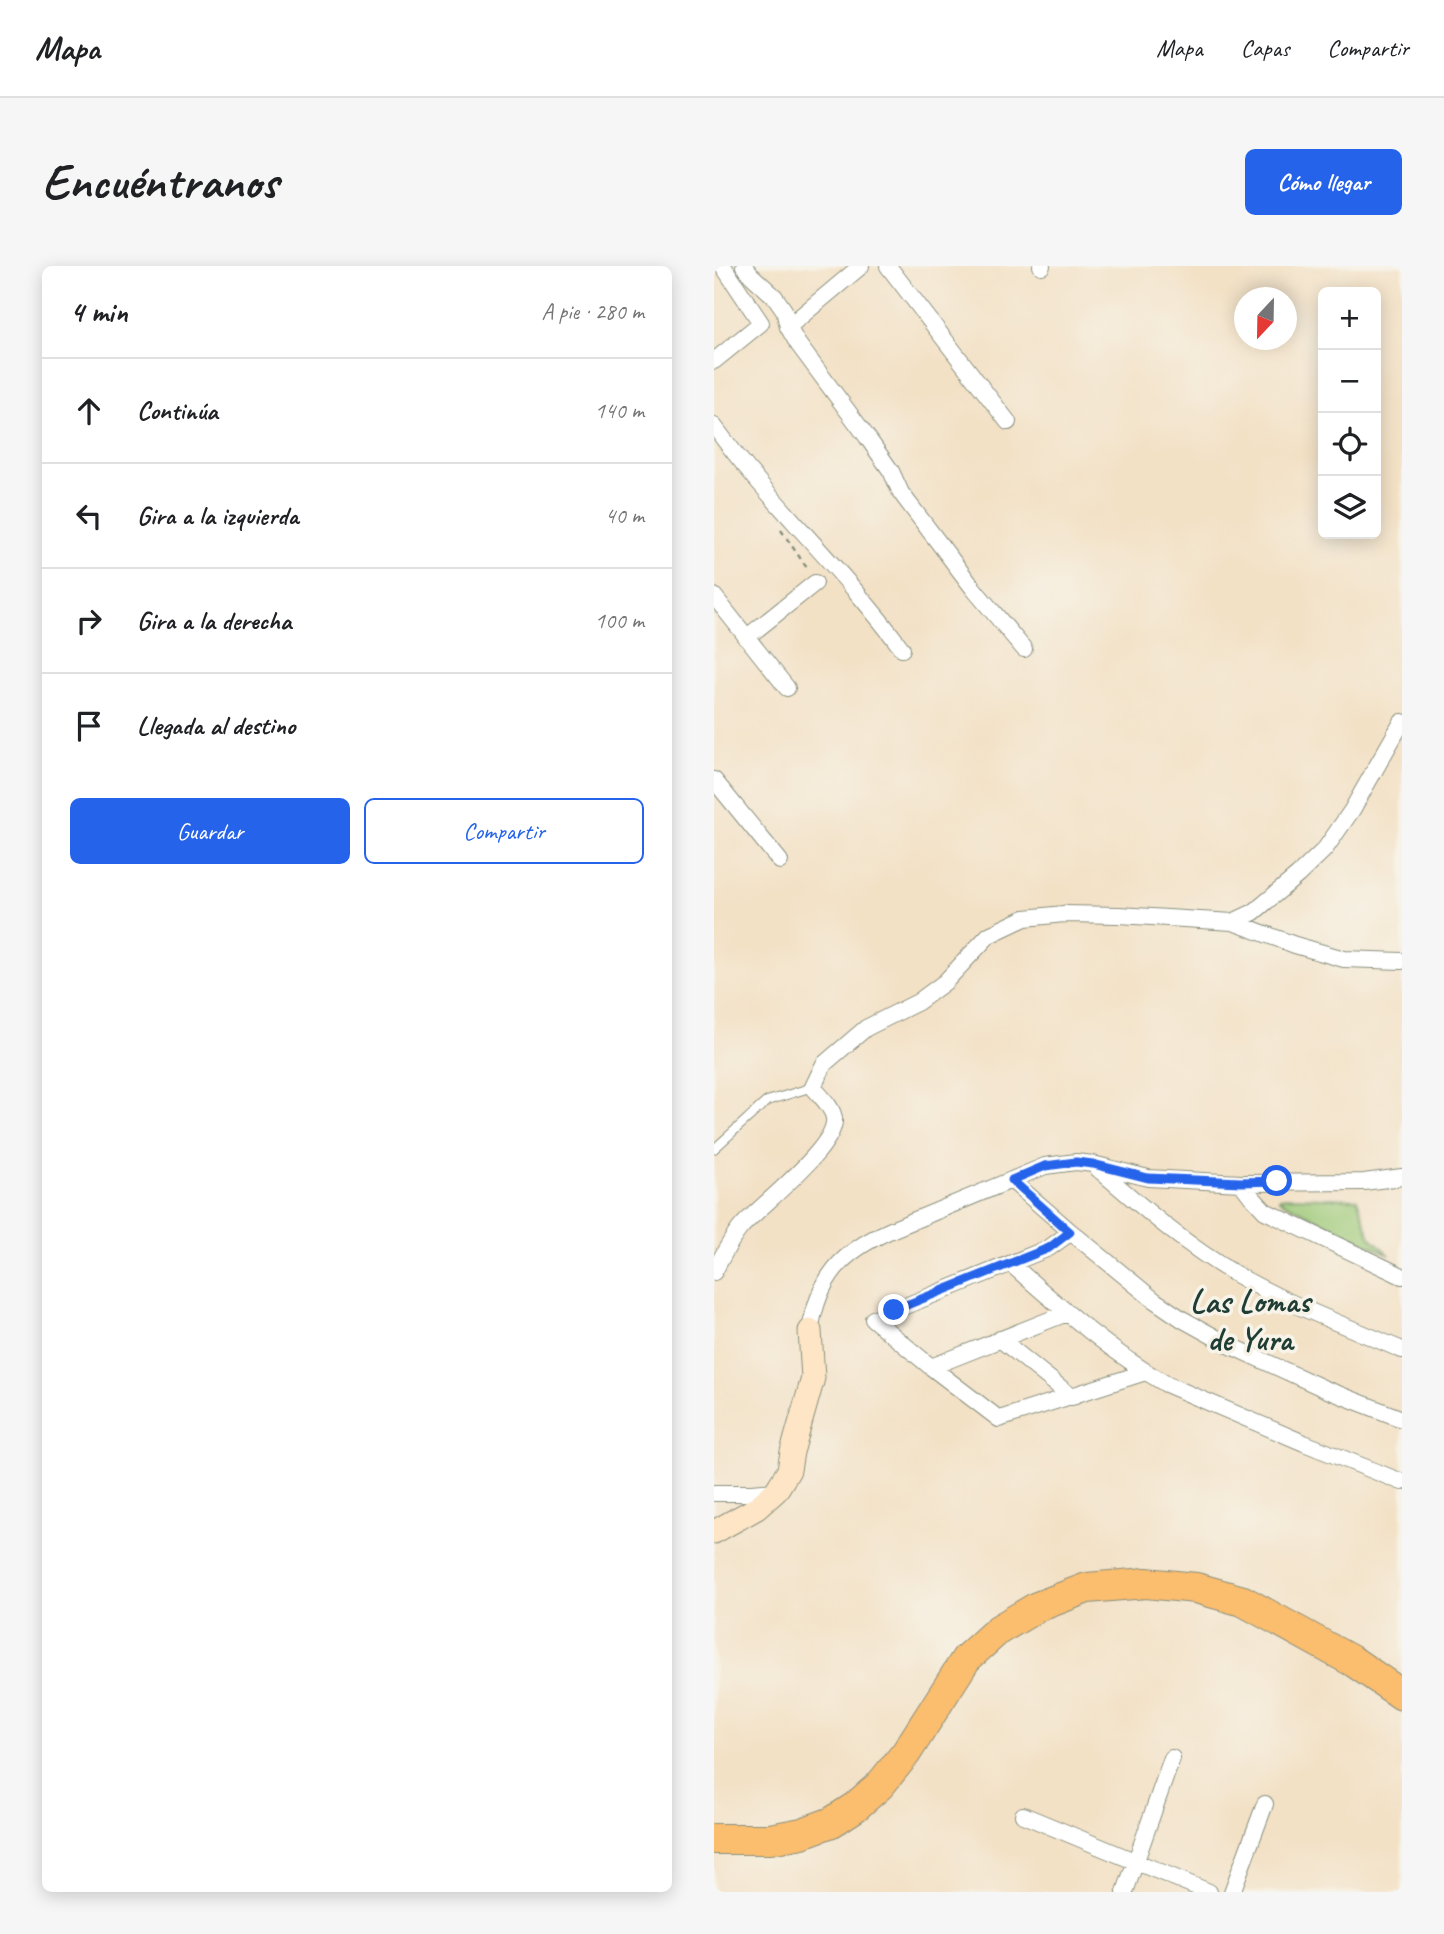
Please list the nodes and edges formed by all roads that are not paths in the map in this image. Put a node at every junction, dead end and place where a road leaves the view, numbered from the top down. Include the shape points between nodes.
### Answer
1 (723, 266) edge
2 (744, 266) edge
3 (861, 266) edge
4 (888, 266) edge
5 (788, 327) junction
6 (714, 361) edge
7 (1008, 422) dead end
8 (714, 426) edge
9 (815, 583) road end
10 (714, 596) edge
11 (747, 638) junction
12 (902, 649) dead end
13 (1024, 649) dead end
14 (787, 688) dead end
15 (1402, 722) edge
16 (714, 779) edge
17 (780, 861) dead end
18 (1233, 922) junction
19 (1402, 961) edge
20 (813, 1087) junction
21 (714, 1149) edge
22 (1093, 1164) junction
23 (1402, 1177) edge
24 (1012, 1180) junction
25 (1241, 1182) junction
26 (1070, 1232) junction
27 (1011, 1264) junction
28 (714, 1272) edge
29 (1402, 1276) edge
30 (1067, 1313) junction
31 (810, 1331) joint
32 (1000, 1339) junction
33 (1402, 1350) edge
34 (931, 1367) junction
35 (1146, 1372) junction
36 (1072, 1397) junction
37 (1402, 1419) edge
38 (1402, 1482) edge
39 (776, 1491) junction
40 (714, 1493) edge
41 (714, 1532) edge
42 (1402, 1695) edge
43 (1172, 1758) dead end
44 (1265, 1804) dead end
45 (1023, 1815) dead end
46 (714, 1839) edge
47 (1136, 1862) junction
48 (1125, 1892) edge
49 (1209, 1892) edge
50 (1232, 1892) edge

1 - 6 street via 761,323
2 - 5 street via 775,297
3 - 5 street
4 - 7 street
5 - 13 street via 891,471 901,493
8 - 12 street
9 - 11 street
10 - 11 street
11 - 14 street
15 - 18 street via 1325,849 1254,912
16 - 17 street
18 - 19 street via 1344,959
18 - 20 street via 1078,914 1025,918 989,935 945,982 918,1002 866,1028 824,1064
20 - 21 lane via 767,1101
20 - 28 street via 834,1119 830,1136 742,1227
22 - 24 street via 1045,1166
22 - 25 street via 1148,1178
22 - 33 street via 1190,1245 1237,1275
23 - 25 street via 1364,1182
24 - 26 street
24 - 31 street via 879,1235 854,1250 831,1272 814,1309
25 - 29 street via 1265,1211
26 - 27 street via 1049,1248
26 - 37 street via 1182,1319 1229,1345
27 - 30 street
27 - 34 street via 873,1319
30 - 32 street
30 - 35 street
31 - 39 street via 813,1378 789,1470
32 - 34 street
32 - 36 street
34 - 36 street via 999,1419
35 - 36 street
35 - 38 street via 1197,1398
39 - 40 street
39 - 41 street via 757,1508
42 - 46 highway via 1354,1662 1242,1601 1196,1588 1146,1583 1087,1588 1037,1607 998,1630 965,1659 906,1753 855,1807 802,1833 770,1839
43 - 47 street
44 - 50 street
45 - 47 street
47 - 48 street
47 - 49 street

